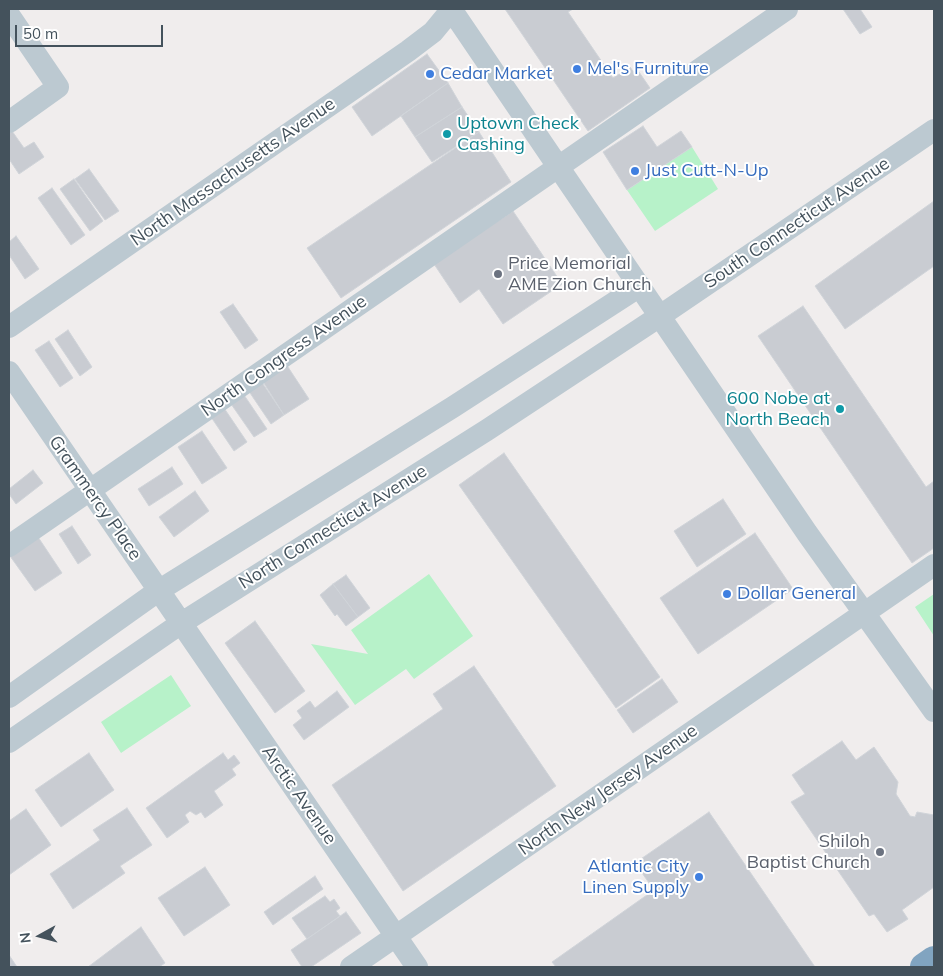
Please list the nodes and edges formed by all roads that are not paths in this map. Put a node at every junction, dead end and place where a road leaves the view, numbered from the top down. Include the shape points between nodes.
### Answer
1 (451, 9) edge
2 (787, 9) edge
3 (9, 15) edge
4 (9, 122) edge
5 (934, 130) edge
6 (559, 166) junction
7 (640, 286) junction
8 (660, 316) junction
9 (9, 327) edge
10 (9, 372) edge
11 (88, 491) junction
12 (9, 546) edge
13 (934, 565) edge
14 (158, 591) junction
15 (864, 613) junction
16 (180, 624) junction
17 (9, 697) edge
18 (934, 711) edge
19 (9, 742) edge
20 (396, 936) junction
21 (934, 960) edge
22 (351, 967) edge
23 (417, 967) edge
24 (924, 967) edge

1 - 6 street
1 - 9 street, North Massachusetts Avenue via 433,32 408,51
2 - 6 street, North Congress Avenue
3 - 4 street via 58,87
5 - 8 street, South Connecticut Avenue
6 - 7 street
6 - 11 street, North Congress Avenue
7 - 8 street
7 - 14 street
8 - 15 street
8 - 16 street, North Connecticut Avenue via 487,430
10 - 11 street, Grammercy Place
11 - 12 street, North Congress Avenue
11 - 14 street, Grammercy Place
13 - 15 street, North New Jersey Avenue
14 - 16 street, Grammercy Place
14 - 17 street
15 - 18 street
15 - 20 street, North New Jersey Avenue
16 - 19 street, North Connecticut Avenue
16 - 20 street, Arctic Avenue
20 - 22 street, North New Jersey Avenue
20 - 23 street, Arctic Avenue
21 - 24 highway

